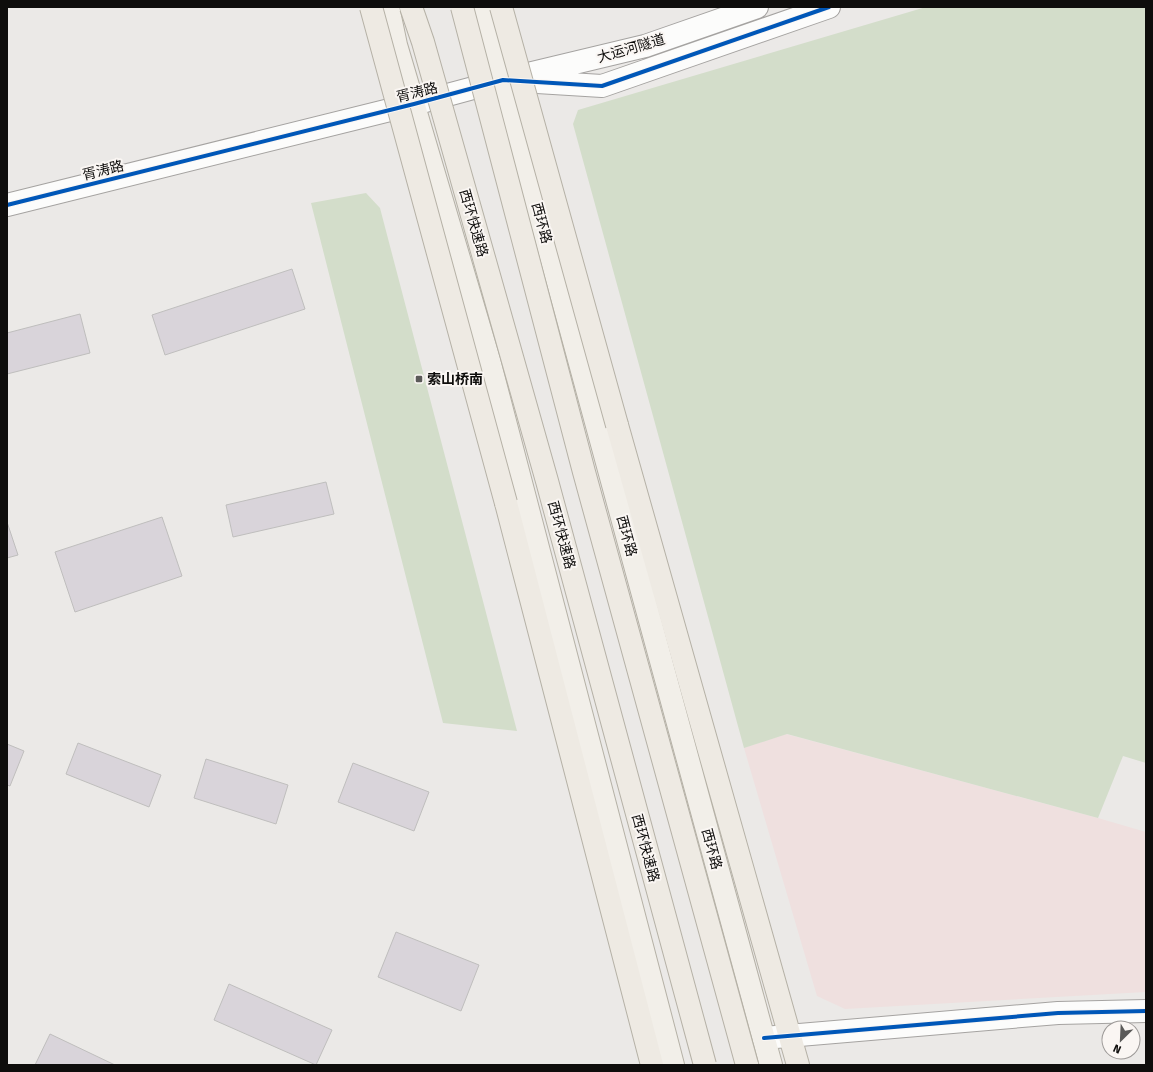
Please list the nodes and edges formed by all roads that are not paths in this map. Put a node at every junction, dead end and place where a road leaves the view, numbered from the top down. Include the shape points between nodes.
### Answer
1 (371, 7) edge
2 (388, 7) edge
3 (411, 7) edge
4 (462, 7) edge
5 (483, 7) edge
6 (495, 7) edge
7 (501, 7) edge
8 (757, 7) edge
9 (828, 7) edge
10 (503, 80) junction
11 (414, 104) junction
12 (7, 205) edge
13 (1146, 1011) edge
14 (790, 1036) junction
15 (764, 1038) junction
16 (652, 1065) edge
17 (673, 1065) edge
18 (705, 1065) edge
19 (747, 1065) edge
20 (771, 1065) edge
21 (798, 1065) edge

1 - 16 highway, bridge via 506,503
2 - 11 main road via 396,45
3 - 18 highway, 西环快速路, bridge via 545,474
4 - 19 highway, bridge via 584,472
5 - 10 main road, 西环路
6 - 10 main road
7 - 14 highway, bridge
8 - 10 street, 大运河隧道 via 646,46
9 - 10 street, 胥涛路 via 602,86
10 - 11 street, 胥涛路
10 - 15 main road, 西环路
11 - 12 street, 胥涛路
11 - 17 main road via 489,360
13 - 14 street via 1058,1013
14 - 15 street
14 - 21 highway
15 - 20 main road, 西环路

